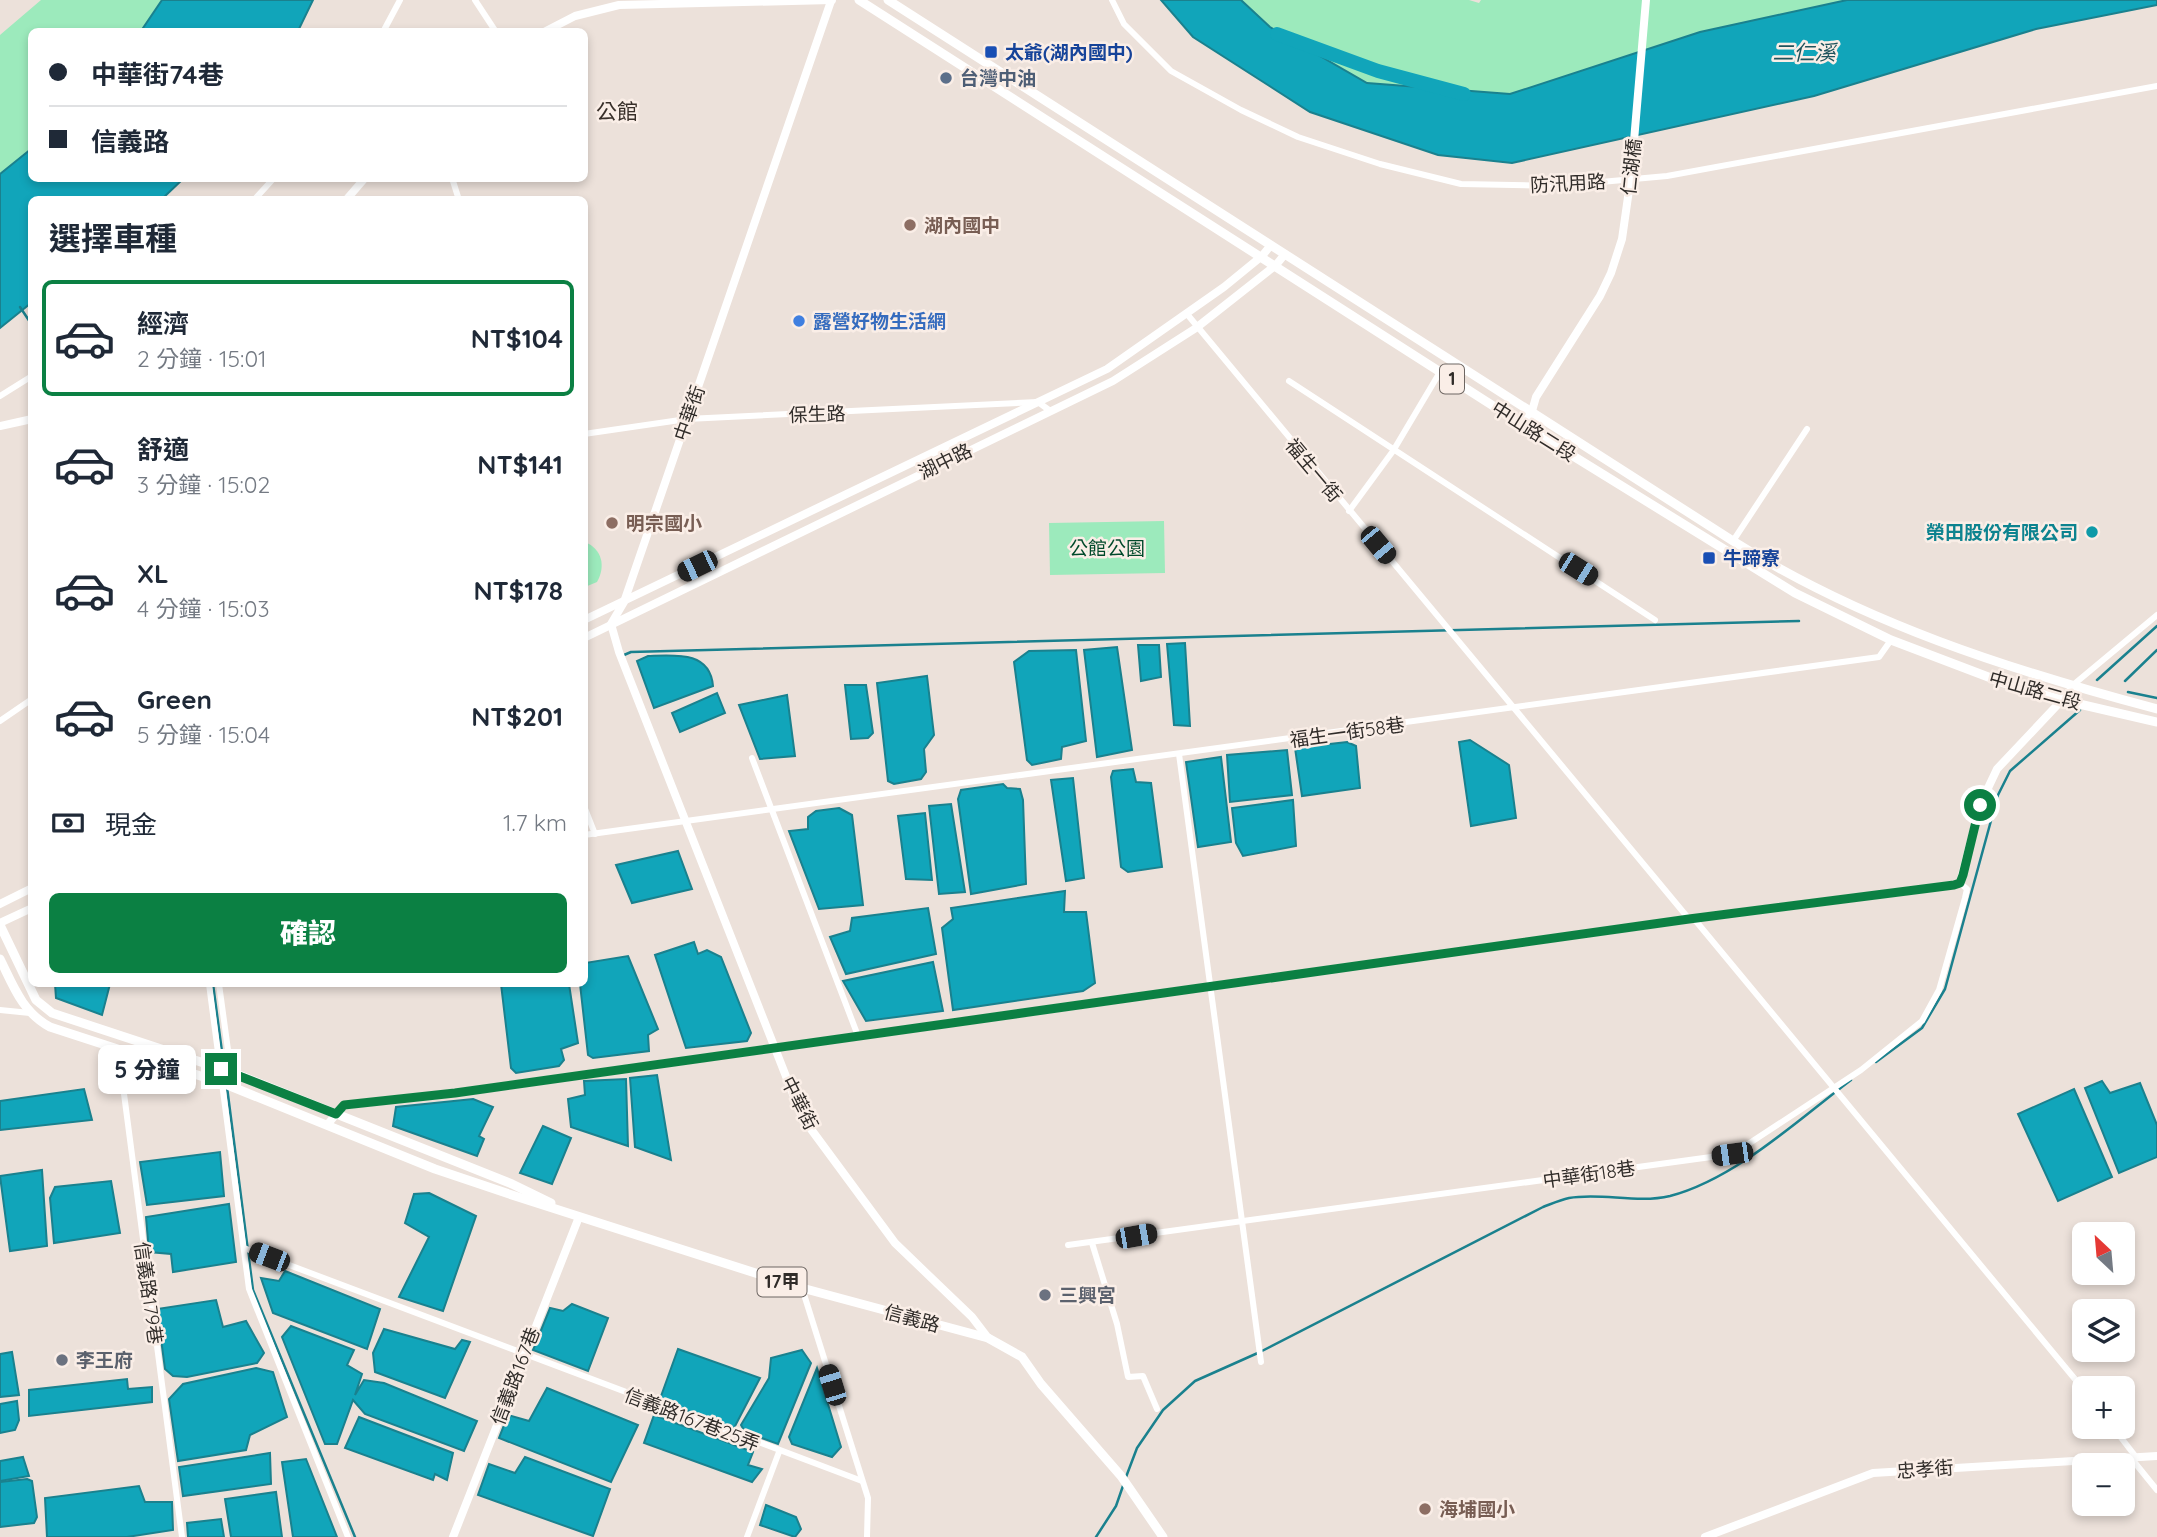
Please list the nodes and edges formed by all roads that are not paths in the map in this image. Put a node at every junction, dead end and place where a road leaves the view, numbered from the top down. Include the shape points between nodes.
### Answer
1 (400, 0) edge
2 (475, 0) edge
3 (832, 0) edge
4 (859, 0) edge
5 (888, 0) edge
6 (1112, 0) edge
7 (1646, 0) edge
8 (385, 28) edge
9 (493, 28) edge
10 (552, 28) edge
11 (2157, 86) edge
12 (270, 182) edge
13 (362, 182) edge
14 (258, 196) edge
15 (349, 196) edge
16 (1271, 245) junction
17 (1285, 254) junction
18 (1262, 256) junction
19 (1276, 265) junction
20 (1187, 314) junction
21 (1196, 328) junction
22 (1440, 372) junction
23 (28, 378) edge
24 (1289, 381) dead end
25 (0, 396) edge
26 (1038, 402) junction
27 (1049, 410) junction
28 (1532, 411) junction
29 (687, 419) junction
30 (28, 420) edge
31 (0, 425) edge
32 (1523, 425) junction
33 (1807, 429) dead end
34 (588, 433) edge
35 (1393, 451) junction
36 (1349, 511) junction
37 (1733, 541) junction
38 (624, 602) junction
39 (2157, 615) edge
40 (588, 618) edge
41 (1655, 620) dead end
42 (611, 624) junction
43 (588, 636) edge
44 (1891, 640) junction
45 (2077, 686) junction
46 (2062, 700) junction
47 (28, 702) edge
48 (1515, 709) junction
49 (2157, 709) edge
50 (0, 721) edge
51 (2157, 722) edge
52 (1179, 754) junction
53 (752, 758) dead end
54 (772, 811) junction
55 (588, 816) edge
56 (686, 821) junction
57 (595, 834) junction
58 (588, 835) edge
59 (1960, 883) junction
60 (28, 890) edge
61 (0, 904) edge
62 (28, 910) edge
63 (1692, 919) junction
64 (0, 924) edge
65 (0, 959) edge
66 (28, 983) edge
67 (30, 987) edge
68 (210, 987) edge
69 (219, 987) edge
70 (1213, 988) junction
71 (0, 1010) edge
72 (30, 1013) junction
73 (859, 1036) junction
74 (118, 1048) junction
75 (775, 1049) junction
76 (226, 1070) junction
77 (225, 1084) junction
78 (1835, 1088) junction
79 (336, 1114) junction
80 (327, 1125) junction
81 (579, 1217) junction
82 (1243, 1221) junction
83 (1091, 1243) junction
84 (1068, 1245) dead end
85 (244, 1248) junction
86 (802, 1288) junction
87 (988, 1338) junction
88 (523, 1355) junction
89 (1261, 1361) dead end
90 (2072, 1376) edge
91 (1157, 1409) dead end
92 (779, 1452) junction
93 (2135, 1457) edge
94 (2157, 1457) edge
95 (2135, 1458) edge
96 (2072, 1461) edge
97 (862, 1481) junction
98 (2157, 1490) edge
99 (182, 1537) edge
100 (348, 1537) edge
101 (453, 1537) edge
102 (747, 1537) edge
103 (867, 1537) edge
104 (1163, 1537) edge
105 (1705, 1537) edge

1 - 8 street
2 - 9 street
3 - 10 street via 619,5 575,16
3 - 29 street, 中華街
4 - 18 main road, 中山路二段 / 1
5 - 16 main road, 中山路二段 / 1
6 - 11 street, 防汛用路 via 1124,24 1171,71 1241,110 1298,137 1461,184 1557,186 1667,176
7 - 28 street, 仁湖橋 via 1625,224 1611,273
12 - 14 street
13 - 15 street
16 - 17 main road, 中山路二段 / 1
16 - 18 street, 湖中路
17 - 19 street, 湖中路
17 - 28 main road, 中山路二段 / 1
18 - 19 main road, 中山路二段 / 1
18 - 20 street, 湖中路
19 - 21 street, 湖中路
19 - 22 main road, 中山路二段 / 1
20 - 21 street, 福生一街
20 - 26 street, 湖中路 via 1107,369
21 - 27 street, 湖中路 via 1113,381
21 - 36 street, 福生一街
22 - 32 main road, 中山路二段 / 1
22 - 35 street
23 - 25 street
24 - 35 street
26 - 27 street
26 - 29 street, 保生路
26 - 38 street, 湖中路
27 - 42 street, 湖中路
28 - 32 street, 仁湖橋
28 - 37 main road, 中山路二段 / 1
29 - 34 street, 保生路
29 - 38 street, 中華街
30 - 31 street
32 - 44 main road, 中山路二段 / 1 via 1784,587
33 - 37 street
35 - 36 street
35 - 41 street
36 - 48 street, 福生一街
37 - 45 main road, 中山路二段 / 1 via 1894,625
38 - 40 street, 湖中路
38 - 42 street, 中華街
39 - 45 street
42 - 43 street, 湖中路
42 - 56 street, 中華街
44 - 46 main road, 中山路二段 / 1
44 - 48 street, 福生一街58巷 via 1879,657
45 - 46 street
45 - 49 main road, 中山路二段 / 1
46 - 51 main road, 中山路二段 / 1
46 - 59 street via 1997,769 1980,805
47 - 50 street
48 - 52 street, 福生一街58巷
48 - 63 street
52 - 54 street
52 - 70 street
53 - 54 street
54 - 56 street
54 - 73 street
55 - 57 street
56 - 57 street
56 - 75 street, 中華街
57 - 58 street
59 - 63 street
59 - 78 street, 中華街18巷 via 1967,889 1965,898 1939,990 1926,1014
60 - 61 street
62 - 64 street
63 - 70 street
63 - 78 street
64 - 66 main road, 信義路 / 17甲
65 - 72 main road
67 - 76 main road, 信義路 / 17甲 via 36,1000 52,1013
68 - 76 street
69 - 76 street
70 - 73 street
70 - 82 street
71 - 72 street, 信義路
72 - 74 main road, 信義路 / 17甲 via 50,1027
73 - 75 street
74 - 77 main road, 信義路 / 17甲
74 - 99 street, 信義路179巷
75 - 79 street via 344,1105
75 - 87 street, 中華街 via 802,1117 917,1267 972,1317
76 - 77 street
76 - 79 main road, 信義路 / 17甲
77 - 80 main road, 信義路 / 17甲
77 - 85 street
78 - 82 street, 中華街18巷 via 1732,1154
78 - 90 street
79 - 80 street
79 - 81 main road, 信義路 / 17甲 via 512,1184
80 - 81 main road, 信義路 / 17甲 via 435,1169
81 - 86 main road, 信義路 / 17甲
81 - 88 street, 信義路167巷
82 - 83 street, 中華街18巷
82 - 89 street
83 - 84 street, 中華街18巷
83 - 91 street via 1117,1324 1127,1374 1130,1378 1143,1376
85 - 88 street, 信義路167巷25弄
85 - 100 street via 249,1289
86 - 87 main road, 信義路 / 17甲
86 - 97 street
87 - 104 main road, 信義路 / 17甲 via 1022,1357 1123,1479
88 - 92 street, 信義路167巷25弄
88 - 101 street, 信義路167巷
92 - 97 street, 信義路167巷25弄
92 - 102 street
93 - 94 street, 忠孝街
95 - 98 street
96 - 105 street, 忠孝街 via 1873,1473
97 - 103 street via 869,1515

